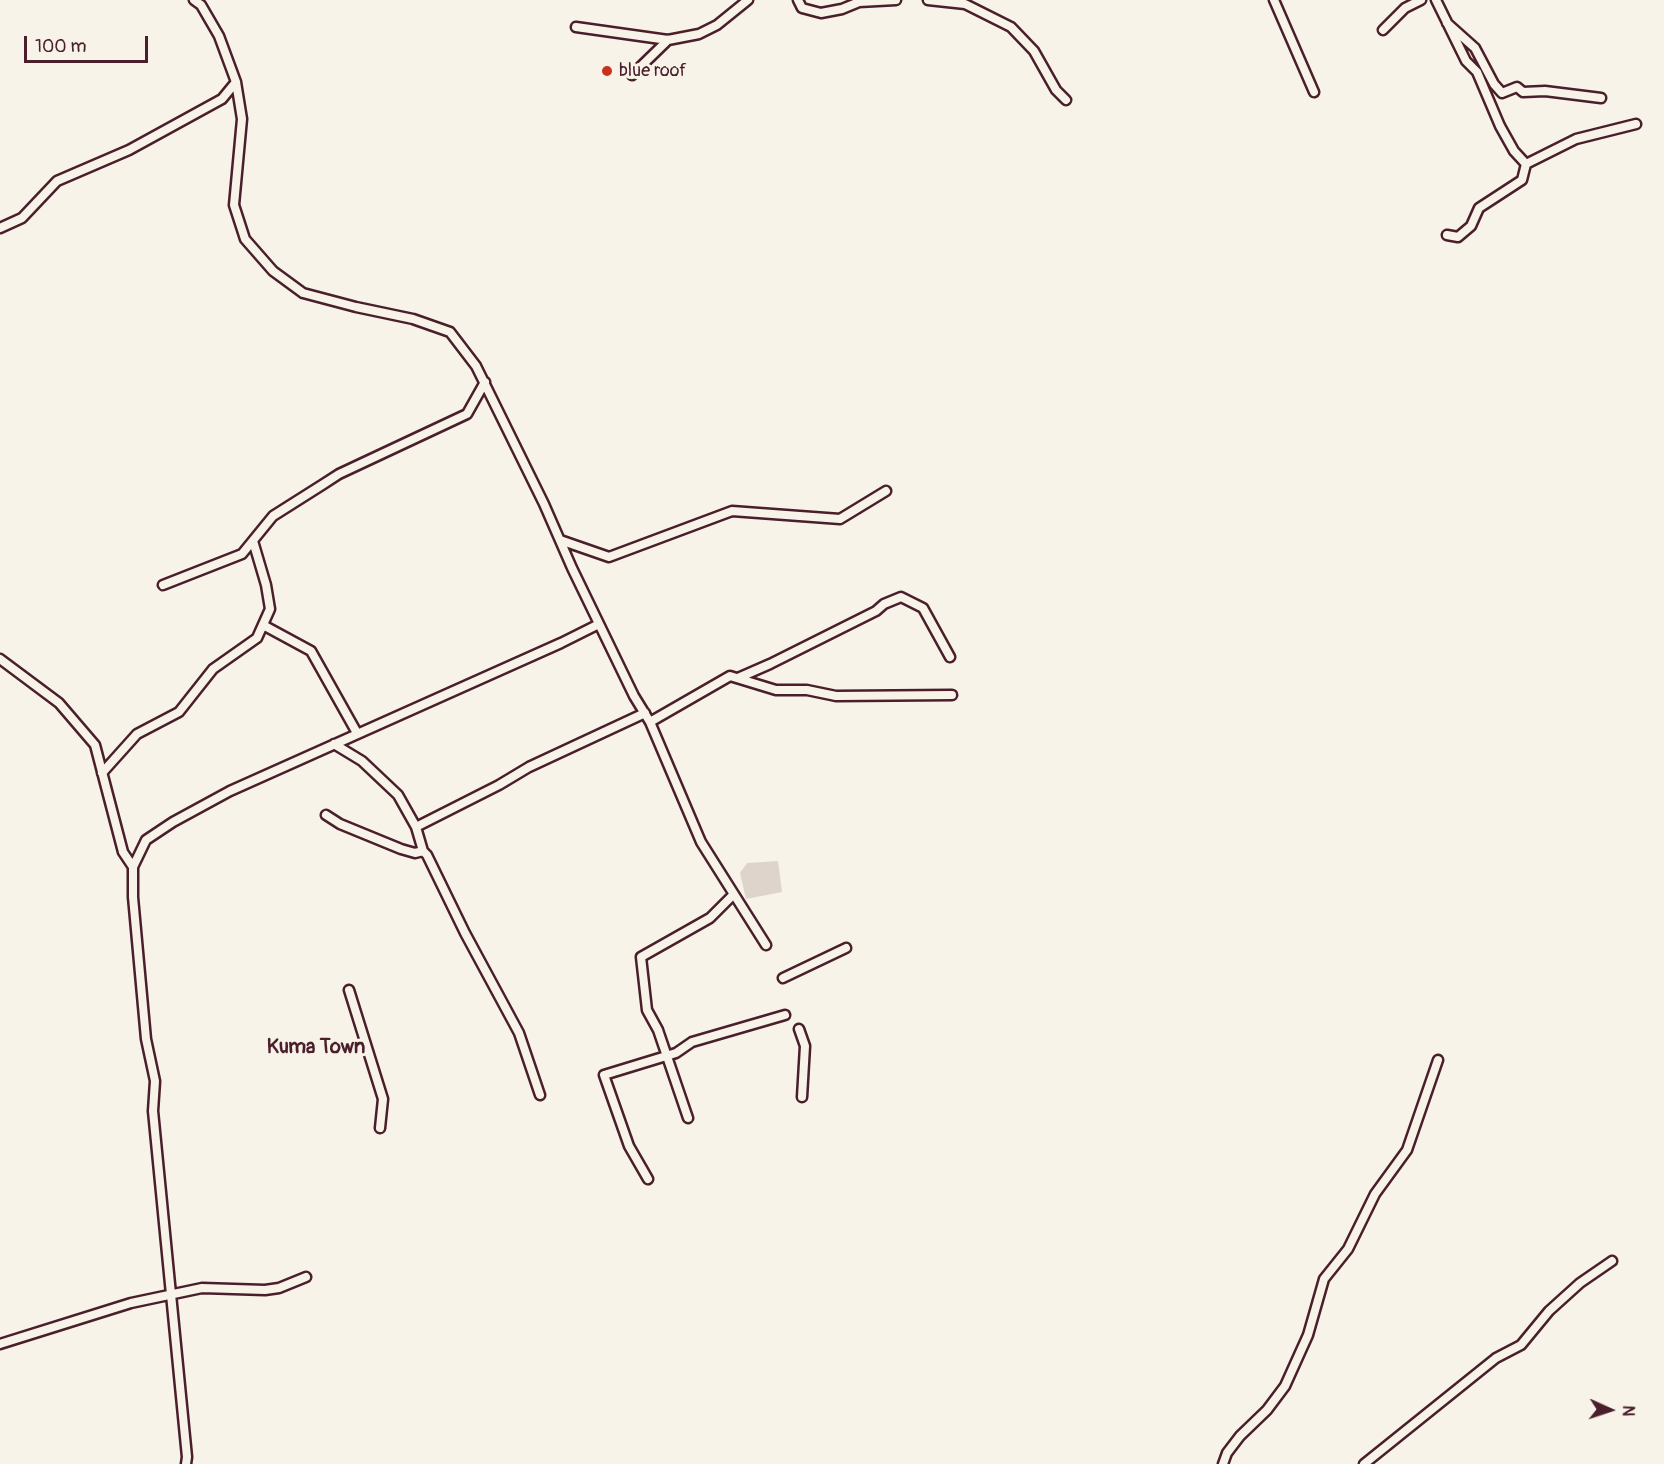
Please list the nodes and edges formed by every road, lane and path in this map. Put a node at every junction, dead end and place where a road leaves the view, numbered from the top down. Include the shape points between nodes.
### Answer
1 (194, 0) edge
2 (748, 0) edge
3 (798, 0) edge
4 (896, 0) edge
5 (928, 0) edge
6 (1274, 0) edge
7 (1421, 0) edge
8 (1437, 0) edge
9 (1448, 23) junction
10 (576, 27) dead end
11 (1383, 30) dead end
12 (668, 40) junction
13 (632, 75) dead end
14 (236, 82) junction
15 (1314, 92) dead end
16 (1601, 98) dead end
17 (1066, 100) dead end
18 (1636, 124) dead end
19 (1526, 164) junction
20 (0, 228) edge
21 (1447, 235) dead end
22 (485, 382) junction
23 (886, 491) dead end
24 (560, 540) junction
25 (253, 541) junction
26 (163, 585) dead end
27 (599, 624) junction
28 (263, 625) junction
29 (950, 657) dead end
30 (0, 659) edge
31 (737, 678) junction
32 (952, 695) dead end
33 (645, 713) junction
34 (650, 722) junction
35 (357, 733) junction
36 (334, 744) junction
37 (102, 773) junction
38 (326, 815) dead end
39 (416, 827) junction
40 (423, 851) junction
41 (133, 867) junction
42 (734, 894) junction
43 (766, 945) dead end
44 (846, 948) dead end
45 (783, 978) dead end
46 (349, 990) dead end
47 (785, 1015) dead end
48 (799, 1029) dead end
49 (668, 1056) junction
50 (1438, 1060) dead end
51 (540, 1095) dead end
52 (802, 1097) dead end
53 (688, 1118) dead end
54 (380, 1128) dead end
55 (648, 1179) dead end
56 (1612, 1261) dead end
57 (306, 1277) dead end
58 (172, 1295) junction
59 (0, 1344) edge
60 (186, 1464) edge
61 (1223, 1464) edge
62 (1364, 1464) edge

1 - 14 street via 219,36
2 - 12 street via 717,25 699,34
3 - 4 street via 802,8 821,13 859,2
5 - 17 street via 965,4 1011,27 1034,51
6 - 15 street
7 - 11 street via 1405,8
8 - 9 street
9 - 16 street via 1475,48 1502,93 1517,87 1523,92 1545,90
9 - 19 street via 1466,61 1477,72 1500,126
10 - 12 street
12 - 13 street
14 - 20 street via 222,99 129,150 57,182 22,218
14 - 22 street via 242,119 234,205 245,238 259,255 303,293 413,319 450,332
18 - 19 street via 1576,139
19 - 21 street via 1522,180 1479,208 1471,226 1458,237
22 - 24 street
22 - 25 street via 467,414 339,474 273,516
23 - 24 street via 840,519 732,511 609,557
24 - 27 street
25 - 26 street via 242,554
25 - 28 street via 270,609
27 - 33 street
27 - 35 street
28 - 35 street via 311,651
28 - 37 street via 257,638 213,669 179,712 137,734
29 - 31 street via 923,608 901,597
30 - 37 street via 60,703 95,745
31 - 32 street via 776,690 807,690 836,696
31 - 34 street via 730,676
33 - 34 street
33 - 39 street via 529,767
34 - 42 street via 701,842
35 - 36 street
36 - 39 street via 362,761 398,795
36 - 41 street via 230,791 173,822 146,840
37 - 41 street via 123,852
38 - 40 street via 401,849
39 - 40 street
40 - 51 street via 519,1033
41 - 58 street
42 - 43 street
42 - 49 street via 710,918 641,957 647,1010
44 - 45 street
46 - 54 street via 383,1099
47 - 49 street via 692,1042
48 - 52 street via 805,1046
49 - 53 street
49 - 55 street via 604,1075 630,1146
50 - 61 street via 1407,1150 1375,1194 1348,1249 1324,1279 1308,1335 1285,1386 1240,1436
56 - 62 street via 1549,1311 1521,1345 1496,1358
57 - 58 street via 265,1290 202,1288
58 - 59 street via 131,1303
58 - 60 street

